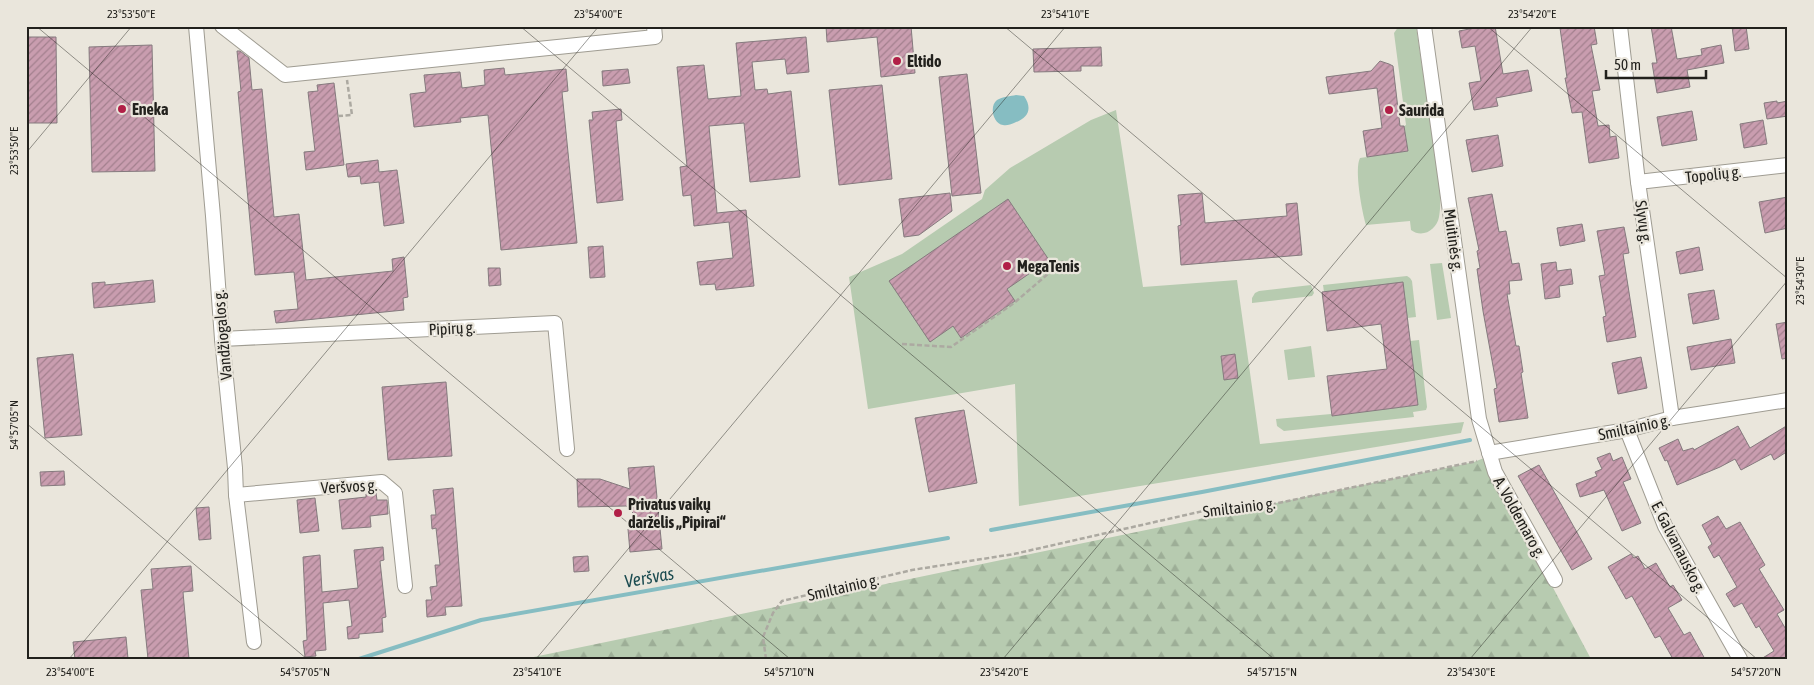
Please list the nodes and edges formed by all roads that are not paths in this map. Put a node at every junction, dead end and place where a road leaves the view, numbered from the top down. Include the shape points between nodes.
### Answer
1 (196, 26) edge
2 (222, 26) edge
3 (654, 26) edge
4 (1424, 26) edge
5 (1620, 26) edge
6 (1788, 165) edge
7 (1638, 182) junction
8 (222, 339) junction
9 (1788, 400) edge
10 (1672, 418) junction
11 (1627, 430) junction
12 (567, 449) dead end
13 (1489, 453) junction
14 (236, 495) junction
15 (1555, 580) dead end
16 (405, 586) dead end
17 (254, 642) dead end
18 (1740, 659) edge

1 - 8 street, Vandžiogalos g.
2 - 3 street via 285,75 655,38
4 - 13 street, Muitinės g. via 1477,408
5 - 7 street, Slyvų g.
6 - 7 street, Topolių g.
7 - 10 street, Slyvų g.
8 - 12 street, Pipirų g. via 556,323
8 - 14 street, Vandžiogalos g.
9 - 10 street, Smiltainio g.
10 - 11 street, Smiltainio g.
11 - 13 street, Smiltainio g.
11 - 18 street, E. Galvanausko g. via 1665,526
13 - 15 street, A. Voldemaro g. via 1495,472
14 - 16 street, Veršvos g. via 382,482 395,493
14 - 17 street, Vandžiogalos g.

